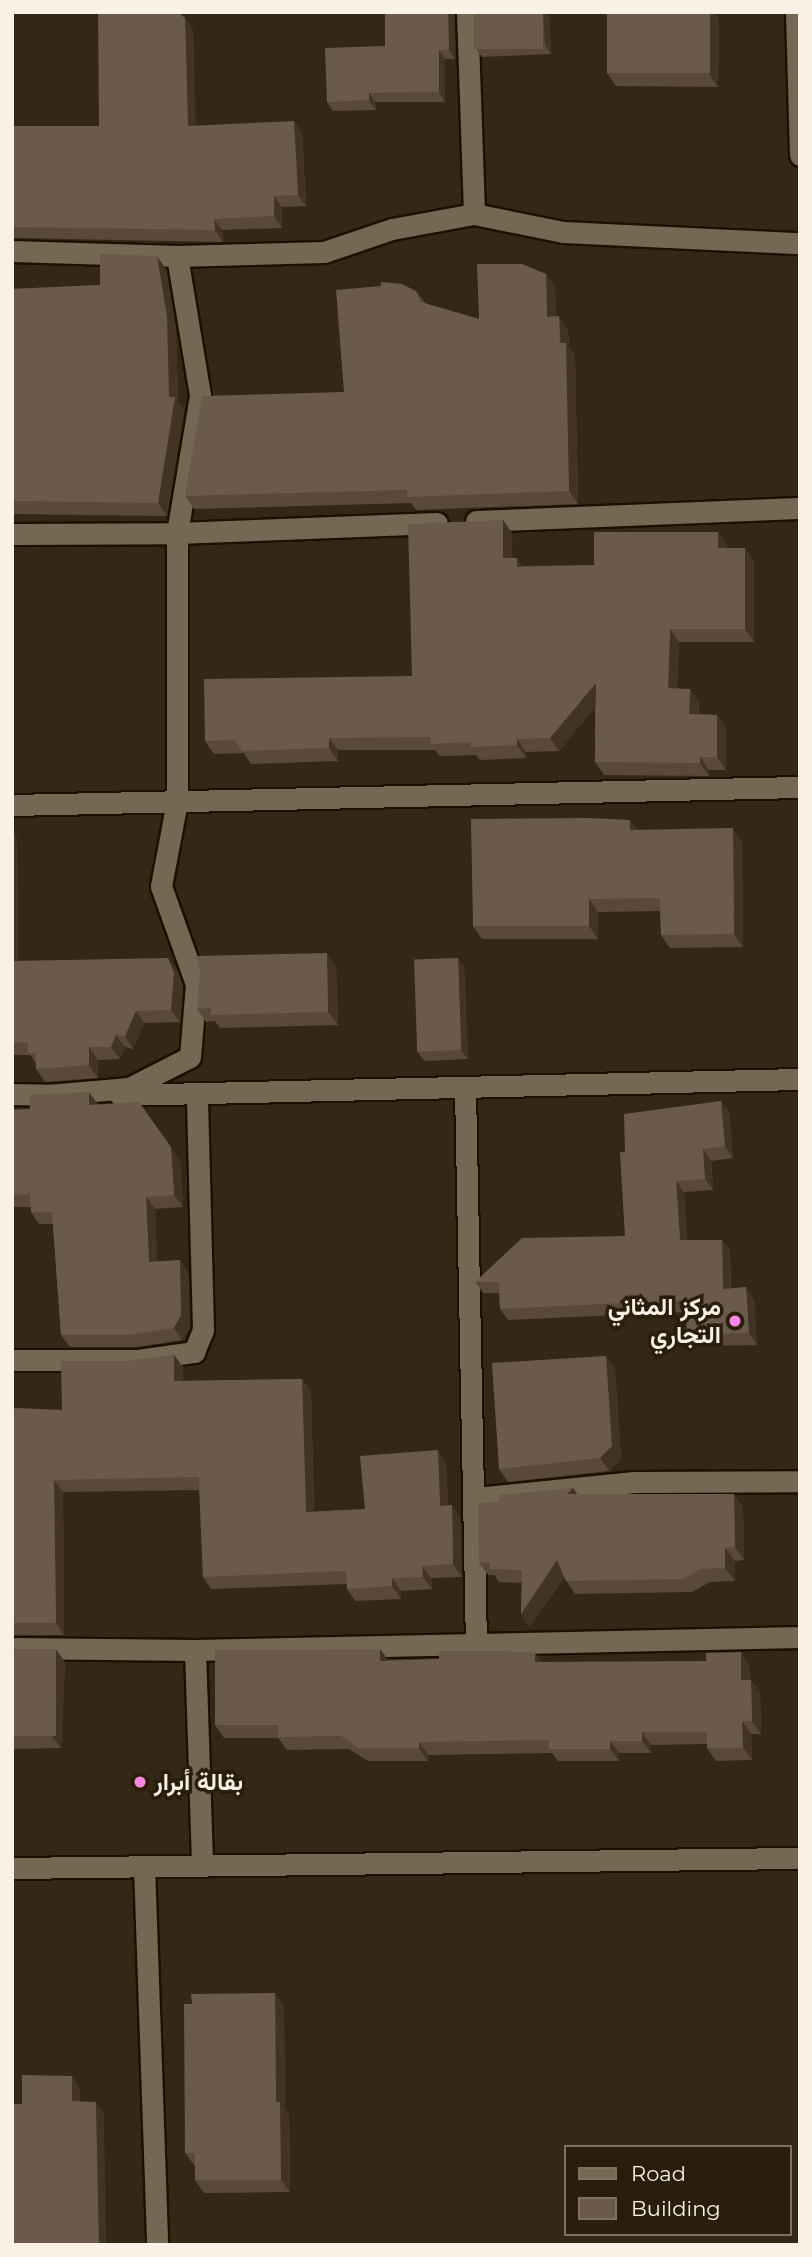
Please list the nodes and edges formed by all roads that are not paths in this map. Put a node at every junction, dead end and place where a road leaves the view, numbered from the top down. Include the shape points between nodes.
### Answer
1 (467, 12) edge
2 (796, 12) edge
3 (800, 155) edge
4 (474, 214) junction
5 (800, 243) edge
6 (12, 251) edge
7 (177, 256) junction
8 (800, 508) edge
9 (177, 533) junction
10 (12, 534) edge
11 (800, 787) edge
12 (177, 801) junction
13 (12, 805) edge
14 (800, 1079) edge
15 (465, 1088) junction
16 (12, 1094) edge
17 (48, 1095) junction
18 (197, 1095) junction
19 (12, 1360) edge
20 (800, 1481) edge
21 (476, 1498) junction
22 (800, 1637) edge
23 (476, 1644) junction
24 (12, 1648) edge
25 (195, 1650) junction
26 (800, 1858) edge
27 (202, 1865) junction
28 (144, 1866) junction
29 (12, 1868) edge
30 (157, 2245) edge

1 - 4 street
2 - 3 street
4 - 5 street via 563,232
4 - 7 street via 392,229 324,252
6 - 7 street
7 - 9 street via 200,395
8 - 9 street
9 - 10 street
9 - 12 street
11 - 12 street
12 - 13 street
12 - 17 street via 161,886 197,984 190,1058 129,1088
14 - 15 street
15 - 18 street
15 - 21 street
16 - 17 street
17 - 18 street
18 - 19 street via 203,1330 194,1352 138,1360
20 - 21 street via 634,1482
21 - 23 street
22 - 23 street
23 - 25 street
24 - 25 street
25 - 27 street
26 - 27 street
27 - 28 street
28 - 29 street
28 - 30 street

